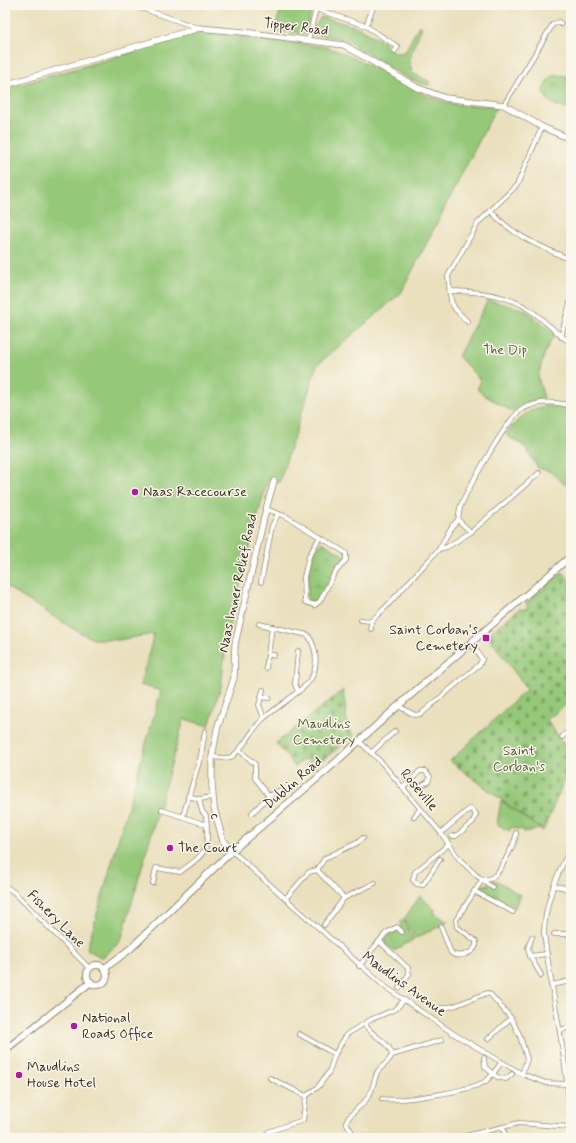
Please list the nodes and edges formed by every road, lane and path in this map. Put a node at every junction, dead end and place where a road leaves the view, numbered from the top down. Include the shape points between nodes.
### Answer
1 (133, 5) edge
2 (374, 5) edge
3 (316, 7) edge
4 (561, 24) dead end
5 (366, 26) junction
6 (199, 28) junction
7 (308, 40) junction
8 (396, 51) dead end
9 (5, 85) edge
10 (504, 105) junction
11 (542, 127) junction
12 (571, 139) edge
13 (491, 212) junction
14 (571, 260) edge
15 (449, 291) junction
16 (571, 299) edge
17 (468, 322) dead end
18 (561, 337) junction
19 (571, 343) edge
20 (571, 406) edge
21 (539, 473) dead end
22 (274, 481) dead end
23 (266, 509) junction
24 (278, 514) junction
25 (458, 520) junction
26 (471, 532) junction
27 (320, 537) junction
28 (439, 549) junction
29 (571, 556) edge
30 (260, 582) dead end
31 (361, 620) dead end
32 (371, 621) junction
33 (259, 624) dead end
34 (272, 627) junction
35 (371, 629) dead end
36 (471, 643) junction
37 (298, 652) dead end
38 (268, 655) junction
39 (274, 655) dead end
40 (299, 658) junction
41 (304, 659) dead end
42 (266, 668) dead end
43 (263, 690) dead end
44 (298, 692) junction
45 (261, 697) junction
46 (269, 698) dead end
47 (398, 706) junction
48 (264, 718) junction
49 (571, 729) edge
50 (206, 731) dead end
51 (395, 731) dead end
52 (562, 737) dead end
53 (359, 741) junction
54 (239, 750) junction
55 (371, 753) junction
56 (212, 757) junction
57 (403, 788) junction
58 (417, 788) dead end
59 (281, 790) dead end
60 (188, 796) junction
61 (269, 796) junction
62 (213, 797) junction
63 (199, 799) junction
64 (420, 808) junction
65 (162, 810) dead end
66 (252, 813) dead end
67 (182, 816) junction
68 (414, 817) dead end
69 (207, 825) junction
70 (441, 833) junction
71 (516, 833) dead end
72 (452, 836) dead end
73 (363, 838) dead end
74 (449, 844) junction
75 (571, 848) edge
76 (232, 851) junction
77 (440, 859) dead end
78 (317, 870) junction
79 (482, 880) junction
80 (153, 883) dead end
81 (375, 883) dead end
82 (5, 886) edge
83 (555, 886) junction
84 (493, 888) dead end
85 (571, 889) edge
86 (474, 891) junction
87 (344, 898) junction
88 (285, 899) junction
89 (513, 912) dead end
90 (324, 925) dead end
91 (441, 927) dead end
92 (402, 932) dead end
93 (554, 934) dead end
94 (571, 934) edge
95 (532, 937) dead end
96 (379, 941) junction
97 (547, 954) junction
98 (530, 956) junction
99 (359, 966) junction
100 (105, 968) junction
101 (90, 969) junction
102 (540, 975) dead end
103 (571, 981) edge
104 (91, 982) junction
105 (552, 985) junction
106 (398, 988) dead end
107 (404, 1000) junction
108 (437, 1009) dead end
109 (510, 1018) junction
110 (365, 1025) junction
111 (571, 1028) edge
112 (560, 1030) junction
113 (299, 1034) dead end
114 (488, 1039) dead end
115 (442, 1040) dead end
116 (5, 1050) edge
117 (335, 1054) junction
118 (392, 1055) junction
119 (484, 1058) dead end
120 (502, 1062) junction
121 (493, 1074) junction
122 (512, 1074) dead end
123 (522, 1074) junction
124 (270, 1078) dead end
125 (566, 1084) junction
126 (306, 1096) junction
127 (382, 1099) dead end
128 (570, 1127) junction
129 (503, 1128) junction
130 (268, 1132) dead end
131 (355, 1138) edge
132 (456, 1138) edge
133 (506, 1138) edge
134 (570, 1138) edge

1 - 6 street
2 - 5 street
3 - 5 street
3 - 7 street
4 - 10 street via 553,24
5 - 8 street via 398,47
6 - 7 street, Tipper Road
6 - 9 street, Tipper Road
7 - 10 street, Tipper Road via 344,45 416,86 445,98
10 - 11 street, Tipper Road
11 - 12 street, Tipper Road
11 - 13 street via 517,185
13 - 14 street via 502,224 528,241
13 - 15 street via 469,235 448,276
15 - 17 street via 455,309
15 - 18 street via 477,292 503,297 527,308
16 - 18 street
18 - 19 street
20 - 25 street via 542,402 519,410 488,456 460,508
21 - 26 street
22 - 23 street, Naas Inner Relief Road
23 - 24 street
23 - 56 street, Naas Inner Relief Road via 235,644 234,678 217,729
24 - 27 street
24 - 30 street via 272,526
25 - 26 street
25 - 28 street
26 - 28 street
27 - 27 street via 346,553 347,557 315,605 305,602 304,577 309,556
28 - 32 street
29 - 36 main road, Dublin Road
31 - 32 street
32 - 35 street
33 - 34 street
34 - 38 street
34 - 44 street via 308,635 312,642 316,668 313,678
36 - 47 main road, Dublin Road
36 - 47 street via 482,660 480,664 421,714 415,716
37 - 40 street
38 - 39 street
38 - 42 street
40 - 41 street
40 - 44 street via 294,684
43 - 45 street
44 - 48 street
45 - 46 street
45 - 48 street via 260,711
47 - 53 main road, Dublin Road
48 - 54 street via 252,730
49 - 52 street
50 - 60 street via 202,736
51 - 55 street
53 - 55 street, Roseville
53 - 76 main road, Dublin Road
54 - 56 street via 228,758
54 - 61 street via 255,764 254,778
55 - 57 street, Roseville
56 - 62 street, Naas Inner Relief Road
57 - 58 street via 420,772 425,771 430,777 428,782
57 - 64 street, Roseville
59 - 61 street
60 - 63 street
60 - 67 street
61 - 66 street
62 - 63 street
62 - 76 street, Naas Inner Relief Road via 223,841
63 - 69 street, c
64 - 68 street
64 - 70 street, Roseville
65 - 67 street
67 - 69 street
69 - 80 street, c via 206,850 197,860 180,872 156,868
70 - 72 street via 472,809 476,814 473,822 456,836
70 - 74 street, Roseville
71 - 79 street via 514,846 495,876
73 - 78 street via 326,858
74 - 77 street via 415,872 413,880 423,885
74 - 79 street, Roseville via 460,860
75 - 83 street
76 - 88 street, Maudlins Avenue
76 - 100 main road, Dublin Road via 130,949
78 - 87 street
78 - 88 street via 309,872
79 - 84 street, Roseville
79 - 86 street
81 - 87 street
82 - 101 street, Fishery Lane
83 - 85 street
83 - 97 street via 545,915
86 - 89 street
86 - 91 street via 456,920 456,924 476,941 474,950 455,955 451,952
87 - 90 street
88 - 99 street, Maudlins Avenue
92 - 96 street via 397,927 386,933
93 - 94 street
95 - 98 street via 528,948
96 - 99 street
96 - 106 street via 408,968 409,974
97 - 98 street
97 - 105 street
98 - 102 street
99 - 107 street, Maudlins Avenue
100 - 101 main road via 96,965
100 - 104 main road via 105,982 97,985
101 - 104 main road via 88,976
103 - 105 street
104 - 116 main road
105 - 112 street
107 - 110 street via 396,1009 372,1019
107 - 120 street, Maudlins Avenue via 454,1034
108 - 109 street via 454,1006 487,993 492,995
109 - 114 street
109 - 123 street via 520,1036 527,1059
110 - 117 street via 347,1034
110 - 118 street via 374,1036 388,1045
111 - 112 street
112 - 125 street
113 - 117 street
115 - 118 street
117 - 126 street via 330,1072 318,1087
118 - 131 street via 390,1061 377,1072 369,1097 347,1119 346,1122
119 - 121 street via 485,1067
120 - 121 street
120 - 123 street, Maudlins Avenue
121 - 122 street via 506,1079
121 - 127 street via 486,1081 466,1088 391,1101
123 - 125 street, Maudlins Avenue via 546,1083
124 - 126 street
125 - 128 street
126 - 130 street via 303,1120
128 - 129 street via 520,1123
128 - 134 street
129 - 132 street
129 - 133 street

